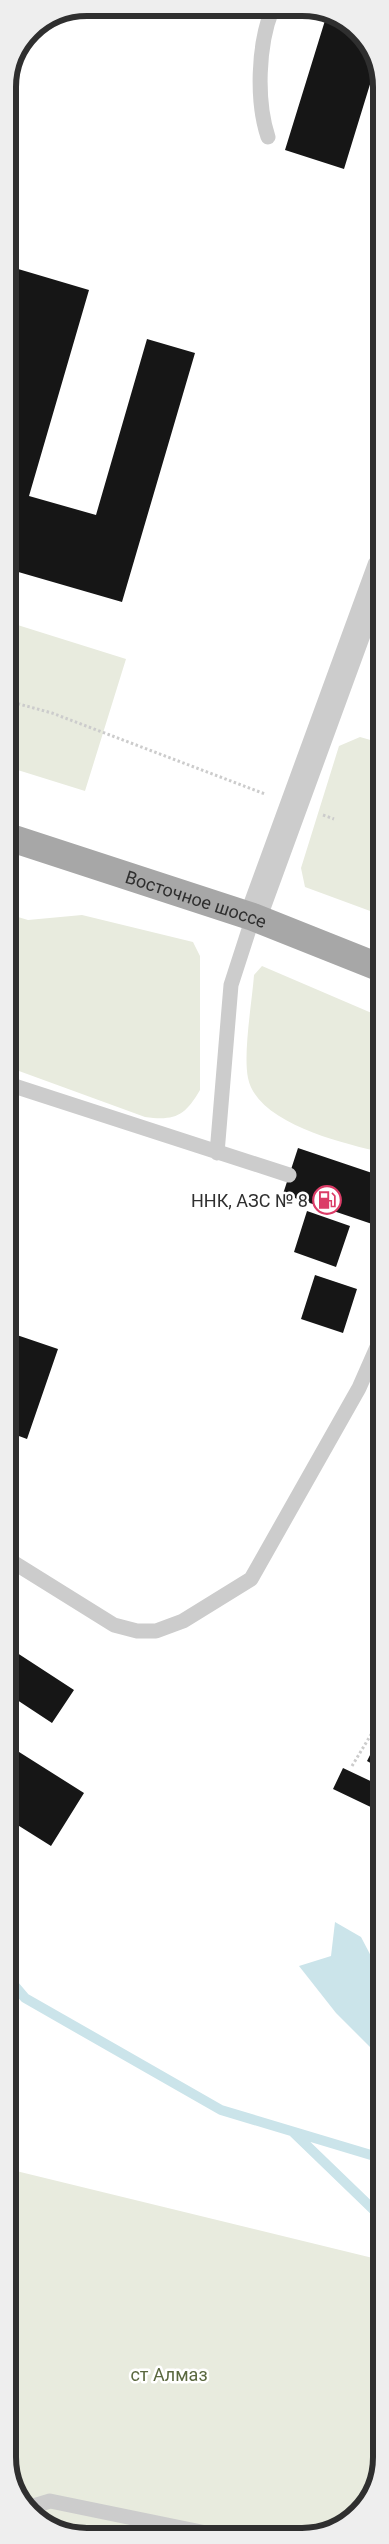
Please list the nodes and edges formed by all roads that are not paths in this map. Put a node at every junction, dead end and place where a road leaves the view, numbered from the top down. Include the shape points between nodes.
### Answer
1 (270, 16) edge
2 (268, 137) dead end
3 (373, 589) edge
4 (16, 840) edge
5 (253, 917) junction
6 (373, 965) edge
7 (16, 1087) edge
8 (217, 1153) junction
9 (289, 1175) dead end
10 (373, 1356) edge
11 (16, 1564) edge
12 (36, 2505) edge
13 (182, 2528) edge

1 - 2 lane via 263,41 261,102 262,120
3 - 5 street
4 - 5 main road, Восточное шоссе
5 - 6 main road, Восточное шоссе
5 - 8 lane via 231,985
7 - 8 lane
8 - 9 lane
10 - 11 lane via 359,1388 251,1579 183,1621 156,1631 137,1631 114,1625
12 - 13 lane via 50,2501

